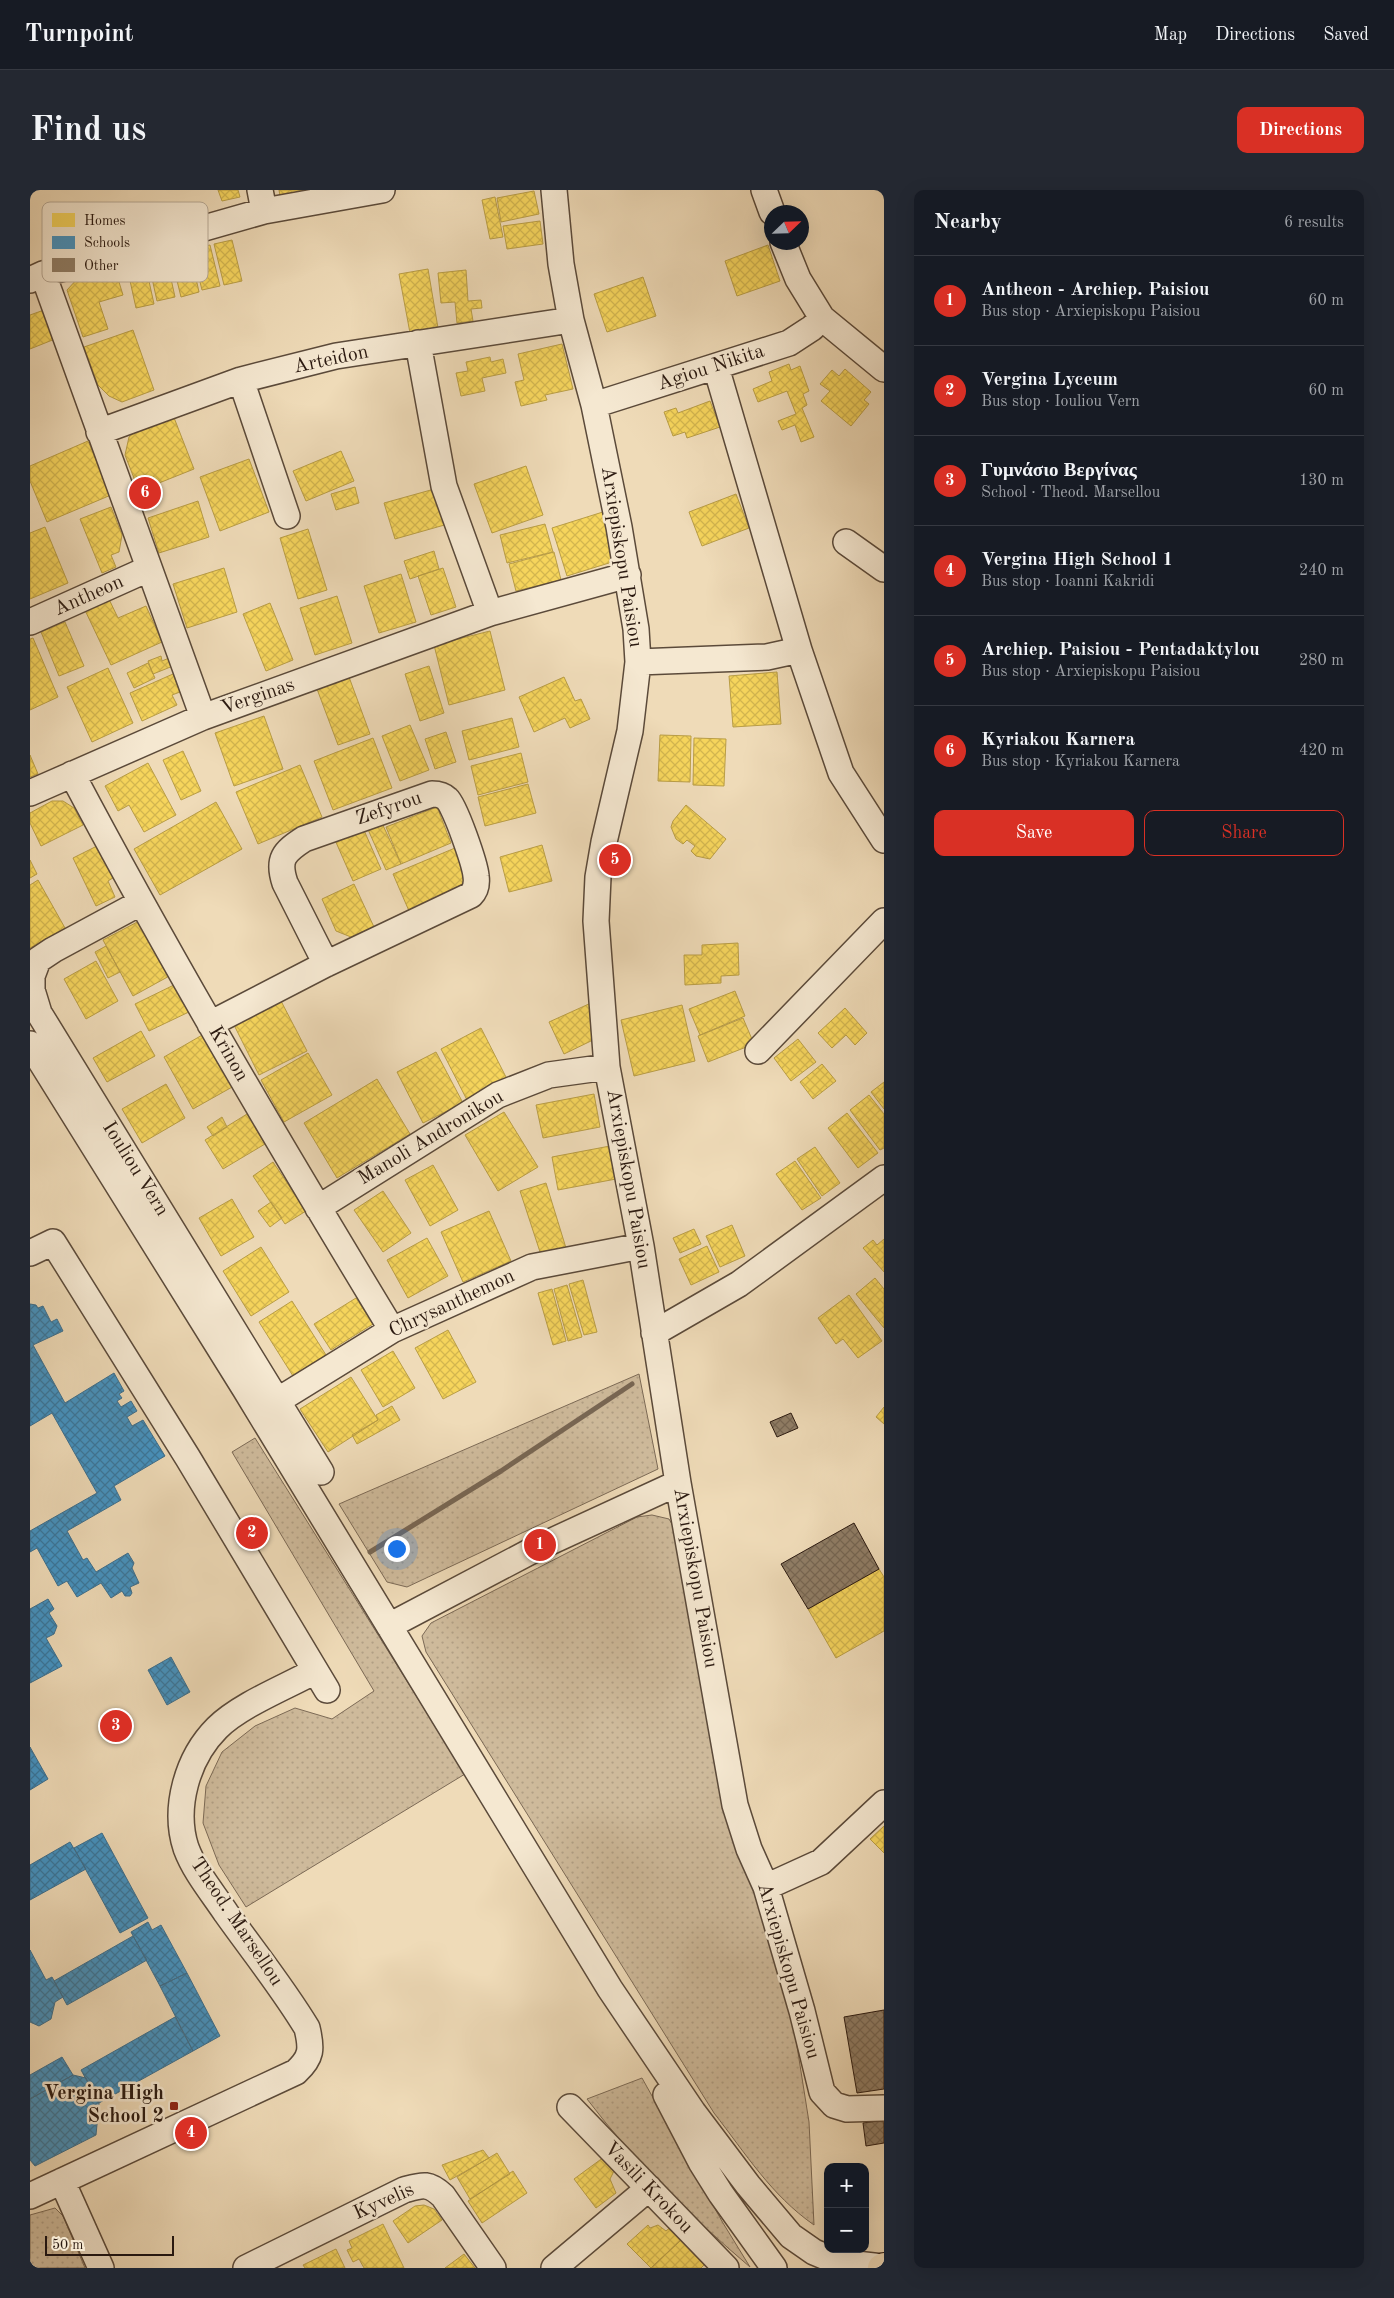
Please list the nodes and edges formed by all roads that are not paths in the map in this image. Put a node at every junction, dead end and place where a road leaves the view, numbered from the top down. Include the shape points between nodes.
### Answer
1 (382, 190) edge
2 (554, 190) edge
3 (764, 190) edge
4 (262, 201) edge
5 (769, 205) edge
6 (208, 219) edge
7 (786, 250) edge
8 (37, 277) edge
9 (822, 318) junction
10 (571, 320) junction
11 (418, 344) junction
12 (716, 367) junction
13 (884, 369) edge
14 (240, 380) junction
15 (594, 405) junction
16 (99, 432) junction
17 (287, 516) dead end
18 (846, 542) dead end
19 (884, 569) edge
20 (148, 570) junction
21 (628, 574) junction
22 (490, 613) junction
23 (30, 622) edge
24 (799, 650) junction
25 (638, 662) junction
26 (203, 717) junction
27 (72, 774) junction
28 (30, 793) edge
29 (884, 840) edge
30 (140, 903) junction
31 (884, 921) edge
32 (326, 964) junction
33 (210, 1024) junction
34 (30, 1044) edge
35 (758, 1051) dead end
36 (607, 1067) junction
37 (884, 1178) edge
38 (318, 1208) junction
39 (641, 1246) junction
40 (30, 1253) edge
41 (392, 1330) junction
42 (654, 1332) junction
43 (278, 1401) junction
44 (321, 1472) dead end
45 (678, 1483) junction
46 (389, 1626) junction
47 (884, 1803) edge
48 (766, 1887) junction
49 (610, 1989) junction
50 (570, 2108) dead end
51 (884, 2108) edge
52 (62, 2181) junction
53 (649, 2188) junction
54 (30, 2196) edge
55 (883, 2267) edge
56 (101, 2268) edge
57 (246, 2268) edge
58 (493, 2268) edge
59 (554, 2268) edge
60 (726, 2268) edge
61 (774, 2268) edge

1 - 4 street
2 - 10 street, Arxiepiskopu Paisiou via 561,264
3 - 5 street
4 - 6 street
7 - 9 street via 798,279
8 - 16 street
9 - 12 street, Agiou Nikita via 808,332 789,343
9 - 13 street
10 - 11 street, Arteidon
10 - 15 street, Arxiepiskopu Paisiou
11 - 14 street, Arteidon via 336,356
11 - 22 street via 444,486
12 - 15 street, Agiou Nikita
12 - 24 street
14 - 16 street, Arteidon
14 - 17 street
15 - 21 street, Arxiepiskopu Paisiou
16 - 20 street
18 - 19 street
20 - 23 street, Antheon
20 - 26 street
21 - 22 street, Verginas
21 - 25 street, Arxiepiskopu Paisiou
22 - 26 street, Verginas
24 - 25 street via 767,657
24 - 29 street via 840,772
25 - 36 street, Arxiepiskopu Paisiou via 630,731 598,877 596,921
26 - 27 street, Verginas
27 - 28 street, Verginas
27 - 30 street, Krinon
30 - 33 street, Krinon
30 - 43 street, Iouliou Vern via 38,960 32,976 32,990 39,1013
31 - 35 street
32 - 32 street, Zefyrou via 475,891 476,876 457,816 448,799 432,794 304,839 290,848 282,859 285,884
32 - 33 street, Zefyrou
33 - 38 street, Krinon
34 - 46 street
36 - 38 street, Manoli Andronikou via 549,1075 498,1095
36 - 39 street, Arxiepiskopu Paisiou
37 - 42 street via 739,1284
38 - 41 street, Krinon
39 - 41 street, Chrysanthemon via 532,1267
39 - 42 street, Arxiepiskopu Paisiou
40 - 52 street, Theod. Marsellou via 53,1242 321,1680 236,1713 217,1728 198,1754 188,1776 181,1820 193,1863 307,2028 310,2053 306,2062 296,2072
41 - 43 street, Chrysanthemon
42 - 45 street, Arxiepiskopu Paisiou
43 - 44 street, Iouliou Vern
45 - 46 street via 537,1548
45 - 48 street, Arxiepiskopu Paisiou via 735,1805
46 - 49 street
47 - 48 street via 821,1862
48 - 51 street, Arxiepiskopu Paisiou via 822,2092 834,2106
49 - 55 street via 699,2119 748,2185 792,2236 814,2252 838,2262
49 - 61 street via 701,2162
50 - 53 street, Vasili Krokou
52 - 54 street
52 - 56 street
53 - 59 street
53 - 60 street, Vasili Krokou
57 - 58 street, Kyvelis via 404,2190 422,2185 434,2188 444,2196

